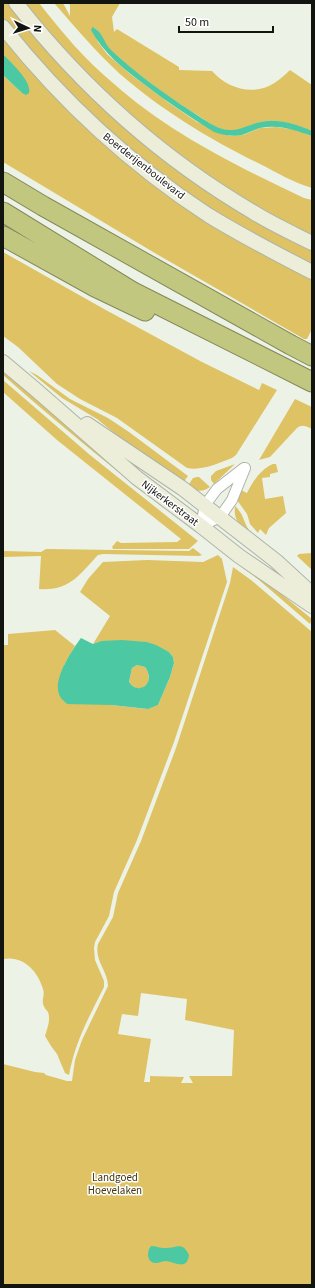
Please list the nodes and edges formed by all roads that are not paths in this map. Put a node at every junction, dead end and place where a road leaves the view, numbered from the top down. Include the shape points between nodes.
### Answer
1 (16, 3) edge
2 (3, 27) edge
3 (3, 182) edge
4 (3, 212) edge
5 (3, 236) edge
6 (312, 243) edge
7 (312, 272) edge
8 (312, 356) edge
9 (3, 362) edge
10 (312, 382) edge
11 (312, 388) edge
12 (35, 389) junction
13 (205, 505) junction
14 (220, 517) junction
15 (201, 526) junction
16 (312, 594) edge
17 (312, 606) edge

1 - 6 main road, Boerderijenboulevard via 86,83 120,116 167,155 255,214
2 - 7 main road, Boerderijenboulevard via 66,99 149,172 227,226
3 - 8 highway
4 - 10 highway via 133,292
5 - 11 highway via 95,287 268,373
9 - 12 main road, Nijkerkerstraat
12 - 13 main road, Nijkerkerstraat
12 - 15 main road, Nijkerkerstraat via 137,478
13 - 14 main road, Nijkerkerstraat
13 - 14 street via 217,488 245,468 232,500
13 - 15 street
14 - 15 street
14 - 16 main road, Nijkerkerstraat via 276,561
15 - 17 main road, Nijkerkerstraat via 239,556

